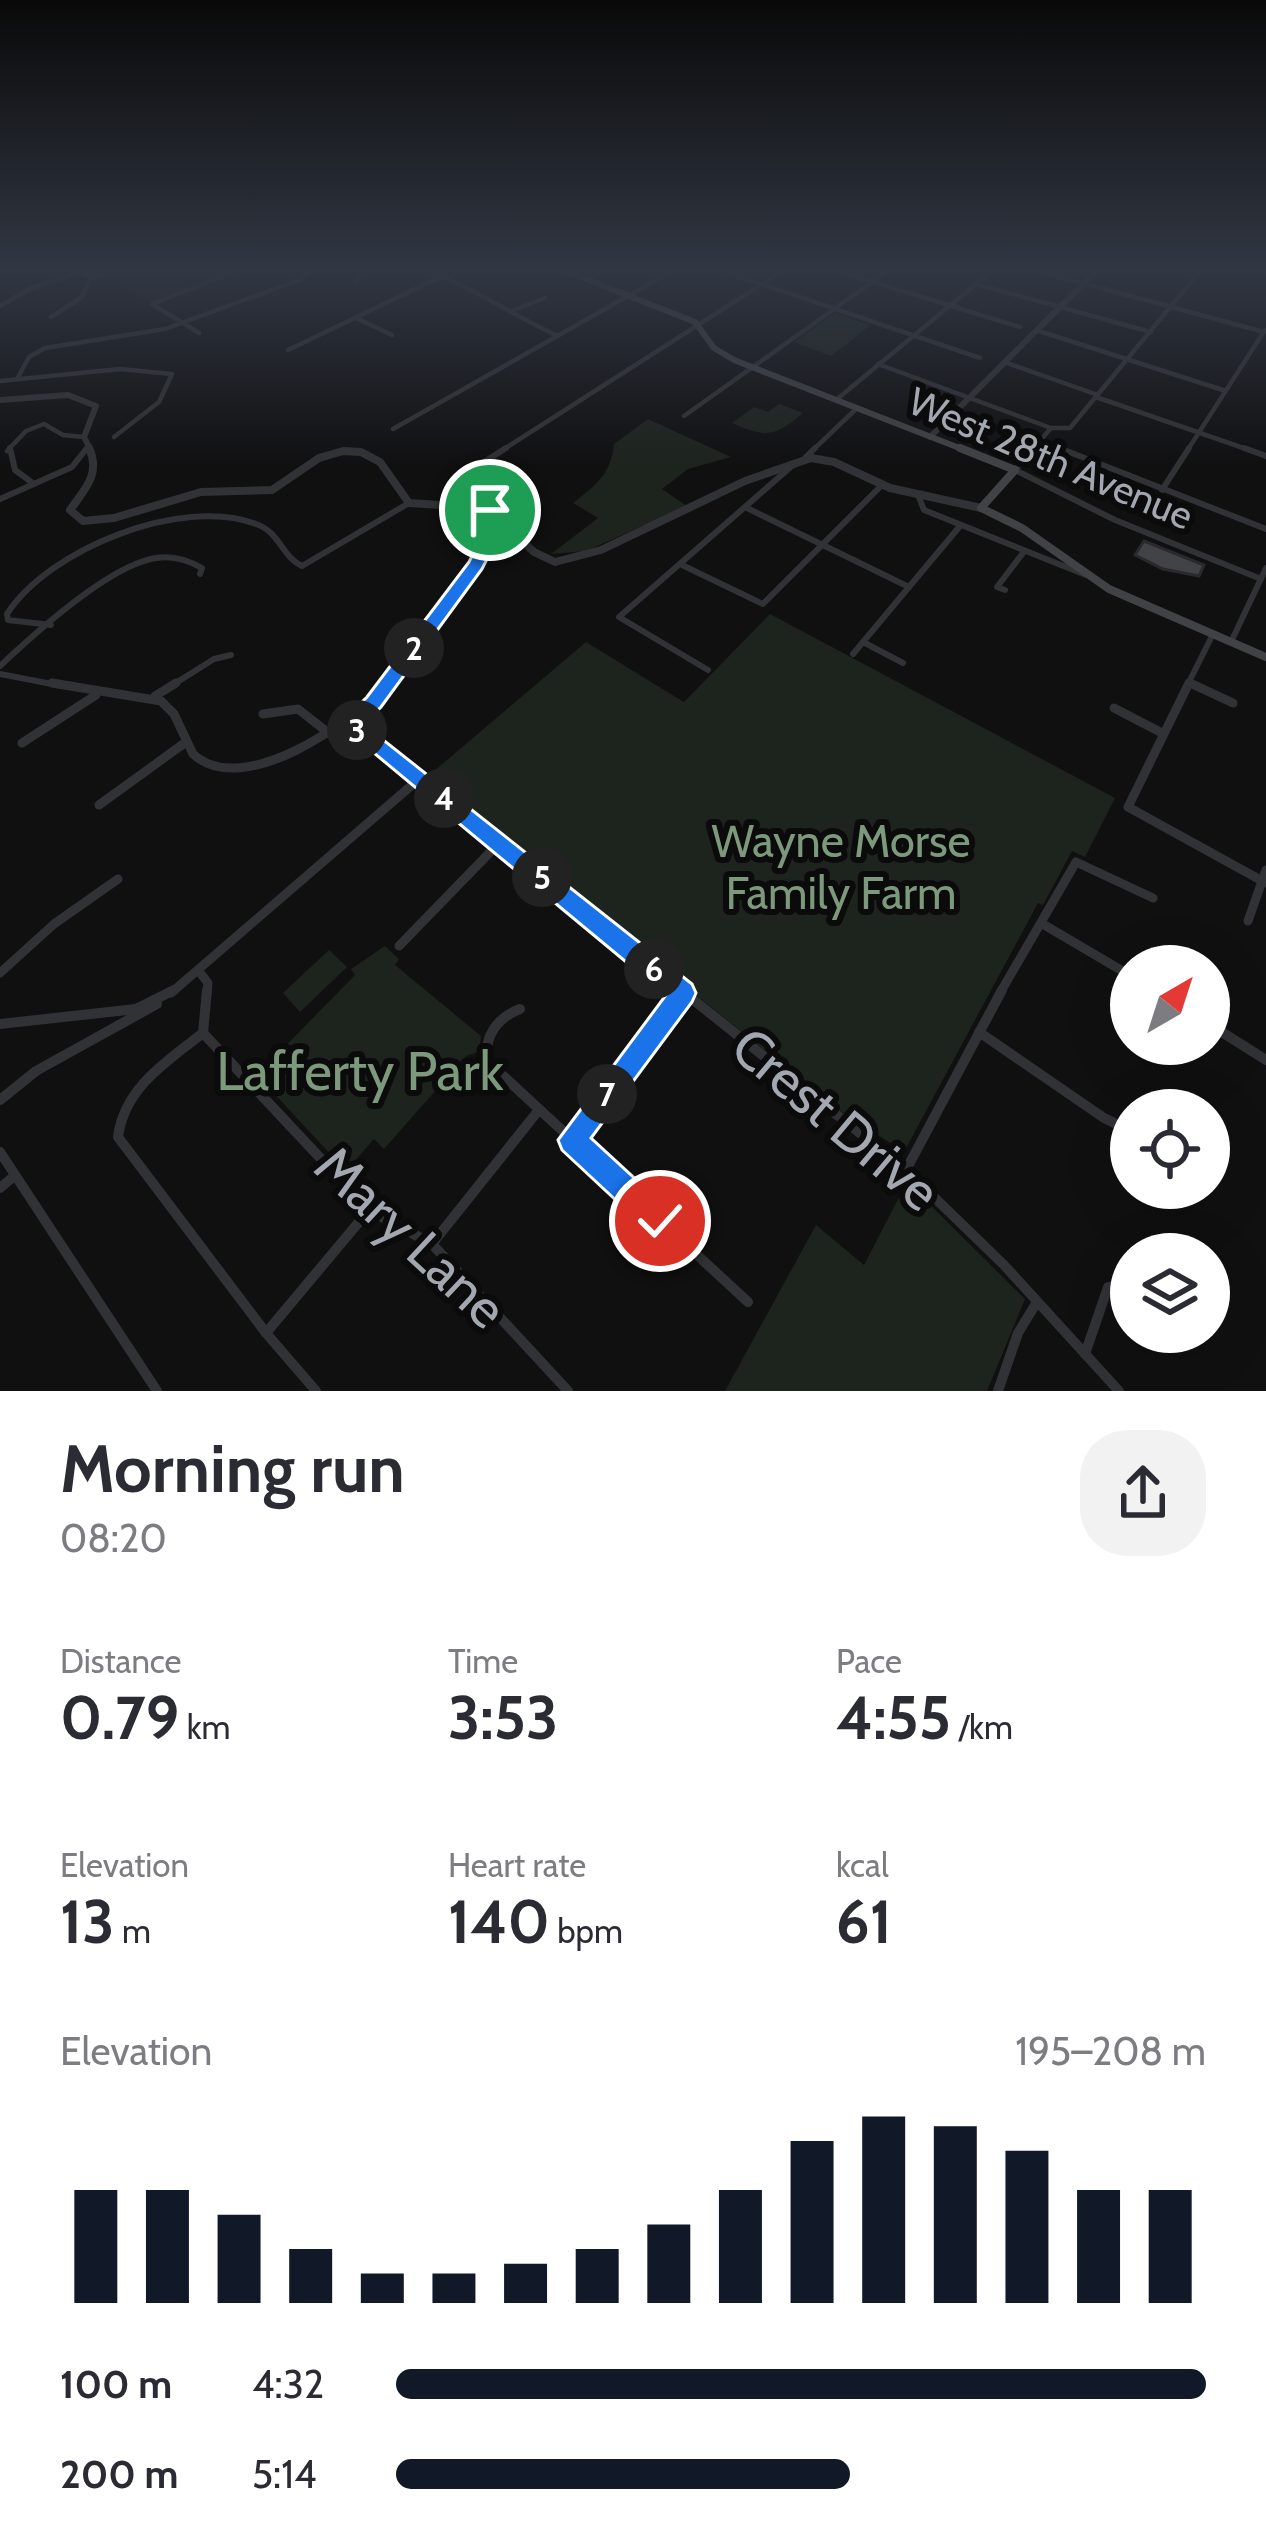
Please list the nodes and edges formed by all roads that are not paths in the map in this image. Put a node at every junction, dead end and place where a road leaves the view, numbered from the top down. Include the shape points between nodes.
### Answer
1 (127, 335) edge
2 (319, 335) edge
3 (684, 335) edge
4 (706, 335) edge
5 (798, 335) edge
6 (905, 335) edge
7 (914, 335) edge
8 (1031, 335) edge
9 (1051, 335) edge
10 (1148, 335) edge
11 (1262, 335) edge
12 (559, 336) edge
13 (911, 337) junction
14 (288, 350) dead end
15 (980, 358) dead end
16 (1127, 359) junction
17 (1004, 362) junction
18 (878, 364) junction
19 (753, 368) junction
20 (17, 379) junction
21 (0, 381) edge
22 (1226, 391) junction
23 (1097, 396) junction
24 (969, 398) junction
25 (0, 400) edge
26 (836, 400) junction
27 (856, 408) junction
28 (684, 416) dead end
29 (1051, 428) junction
30 (393, 429) dead end
31 (1198, 432) junction
32 (84, 437) junction
33 (114, 437) dead end
34 (930, 437) junction
35 (1040, 441) junction
36 (87, 448) junction
37 (1266, 456) edge
38 (986, 459) junction
39 (798, 462) junction
40 (1015, 470) junction
41 (452, 476) dead end
42 (464, 477) junction
43 (1007, 479) junction
44 (34, 484) junction
45 (882, 485) junction
46 (1162, 490) junction
47 (918, 495) junction
48 (992, 496) junction
49 (0, 499) edge
50 (409, 503) junction
51 (747, 508) junction
52 (981, 508) junction
53 (500, 518) junction
54 (1010, 520) junction
55 (961, 526) junction
56 (1266, 529) edge
57 (823, 544) junction
58 (1023, 553) junction
59 (682, 565) junction
60 (1266, 568) edge
61 (200, 574) dead end
62 (1085, 574) junction
63 (1261, 579) junction
64 (909, 587) junction
65 (1004, 590) dead end
66 (51, 625) junction
67 (1213, 634) junction
68 (862, 642) junction
69 (1231, 642) junction
70 (853, 654) dead end
71 (231, 655) dead end
72 (1266, 657) edge
73 (903, 663) dead end
74 (0, 670) edge
75 (708, 670) dead end
76 (1188, 682) junction
77 (97, 694) junction
78 (154, 697) junction
79 (1232, 703) dead end
80 (1114, 708) dead end
81 (263, 714) dead end
82 (349, 724) junction
83 (1162, 733) junction
84 (331, 734) junction
85 (186, 742) junction
86 (22, 743) dead end
87 (419, 779) junction
88 (99, 805) dead end
89 (500, 842) junction
90 (1265, 878) edge
91 (118, 879) dead end
92 (1153, 898) dead end
93 (1249, 921) dead end
94 (1041, 923) junction
95 (399, 946) dead end
96 (1110, 964) edge
97 (198, 970) junction
98 (0, 973) edge
99 (683, 993) junction
100 (167, 996) junction
101 (520, 1009) dead end
102 (0, 1024) edge
103 (979, 1032) junction
104 (203, 1033) junction
105 (1230, 1037) edge
106 (1266, 1060) edge
107 (0, 1100) edge
108 (538, 1111) junction
109 (1110, 1121) edge
110 (572, 1140) junction
111 (0, 1152) edge
112 (906, 1170) junction
113 (13, 1177) junction
114 (0, 1187) edge
115 (369, 1210) junction
116 (432, 1244) junction
117 (1110, 1287) edge
118 (1037, 1302) junction
119 (748, 1303) dead end
120 (266, 1333) junction
121 (1085, 1354) junction
122 (157, 1391) edge
123 (316, 1391) edge
124 (568, 1391) edge
125 (998, 1391) edge
126 (1119, 1391) edge

1 - 20 street via 56,344 29,357
2 - 14 street
3 - 42 street
4 - 19 main road, West 28th Avenue via 718,351
5 - 19 street
6 - 13 street
7 - 13 street
8 - 17 street
9 - 16 street
10 - 16 street
11 - 22 street
12 - 30 street
13 - 15 street
13 - 18 street
16 - 22 street
16 - 23 street
17 - 23 street
17 - 24 street
18 - 24 street
18 - 26 street
19 - 26 main road, West 28th Avenue
19 - 28 street
20 - 21 street
20 - 33 street via 120,369 172,374 139,422
22 - 31 street
23 - 29 street via 1070,429
23 - 31 street
24 - 29 street
24 - 34 street
25 - 32 street via 84,398 96,412
26 - 27 main road, West 28th Avenue
27 - 34 main road, West 28th Avenue
27 - 39 street
29 - 35 street
31 - 37 street
31 - 46 street
32 - 36 street
32 - 44 street via 41,424 7,449 14,470
34 - 38 main road, West 28th Avenue
35 - 40 street
35 - 46 street
36 - 44 street via 75,466
36 - 50 street via 94,475 70,510 83,521 202,491 272,490 319,458 343,452 380,463
38 - 40 main road, West 28th Avenue
38 - 43 main road
39 - 45 street via 829,460
39 - 51 street
39 - 53 street via 578,560 536,555
40 - 43 main road
40 - 63 street, West 28th Avenue
41 - 42 street
42 - 53 street via 499,502
43 - 48 main road
44 - 49 street
45 - 47 street
45 - 57 street
46 - 56 street
47 - 52 street
47 - 55 street via 922,509
48 - 52 main road
48 - 54 main road
50 - 53 street via 472,504
50 - 66 street via 305,565 257,526 185,518 92,545 46,571 7,618
51 - 57 street
51 - 59 street
52 - 54 main road
53 - 82 street via 476,565
54 - 62 main road
55 - 58 street
55 - 64 street
57 - 59 street via 760,604
57 - 64 street
58 - 62 street
58 - 65 street via 997,587
59 - 75 street via 620,616
60 - 63 street
61 - 66 street via 186,559 147,560
62 - 67 main road
63 - 69 street
64 - 68 street
66 - 74 street
67 - 69 main road
67 - 76 street
68 - 70 street
68 - 73 street
69 - 72 main road
71 - 78 street
74 - 77 street
76 - 79 street
76 - 83 street
77 - 78 street
77 - 86 street
78 - 85 street via 176,714
80 - 83 street
81 - 84 street via 298,709
82 - 84 street
82 - 87 street, Crest Drive
83 - 90 street via 1128,808
84 - 85 street via 289,755 230,767 201,760
85 - 88 street
87 - 89 street, Crest Drive
87 - 97 street
89 - 95 street
89 - 99 street, Crest Drive
90 - 93 street
91 - 98 street
92 - 94 street via 1078,860
94 - 96 street
94 - 103 street
97 - 100 street
97 - 104 street via 208,983
99 - 110 street
99 - 112 street, Crest Drive
100 - 102 street via 136,1009
100 - 107 street via 123,1028 32,1072
101 - 108 street via 489,1035 484,1053
103 - 109 street
103 - 112 street
104 - 115 street, Mary Lane
104 - 120 street via 129,1100 118,1138
105 - 106 street
108 - 110 street
108 - 116 street
110 - 119 street
111 - 113 street
112 - 118 street, Crest Drive
113 - 114 street
113 - 122 street
115 - 116 street, Mary Lane
115 - 120 street
116 - 124 street, Mary Lane
117 - 121 street
118 - 121 street, Crest Drive
118 - 125 street
120 - 123 street
121 - 126 street, Crest Drive

